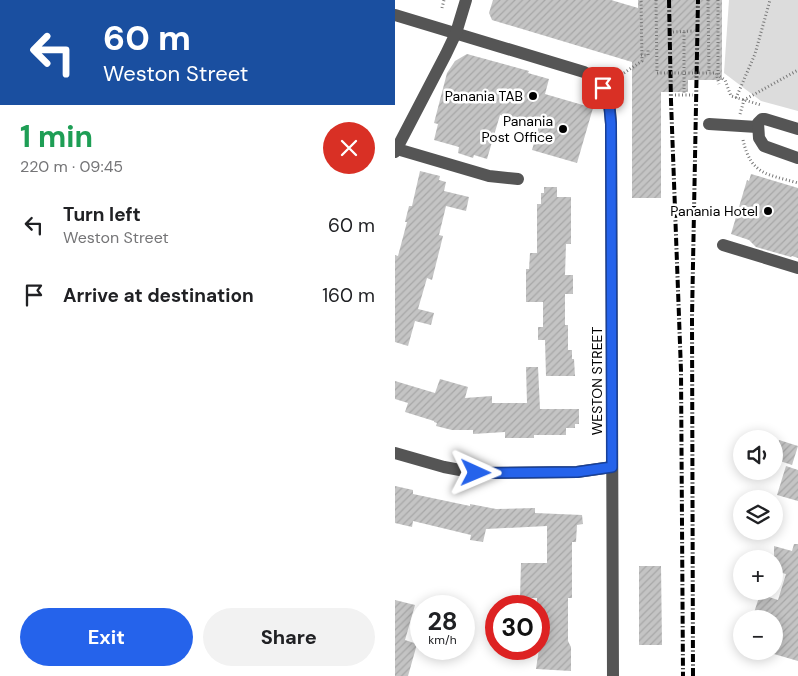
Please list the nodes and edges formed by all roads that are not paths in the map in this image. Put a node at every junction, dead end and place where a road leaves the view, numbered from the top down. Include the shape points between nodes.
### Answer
1 (466, 0) edge
2 (395, 15) edge
3 (456, 33) junction
4 (709, 124) dead end
5 (757, 126) junction
6 (798, 129) edge
7 (396, 150) edge
8 (798, 158) edge
9 (518, 178) dead end
10 (723, 245) dead end
11 (798, 268) edge
12 (395, 453) edge
13 (612, 467) junction
14 (613, 676) edge

1 - 3 street
2 - 3 street
3 - 7 street
3 - 13 street, WESTON STREET via 584,72 603,88 609,103
4 - 5 street
5 - 6 street via 765,119
5 - 8 street via 764,146
7 - 9 street via 489,176
10 - 11 street
12 - 13 street via 476,473 577,472
13 - 14 street, WESTON STREET

